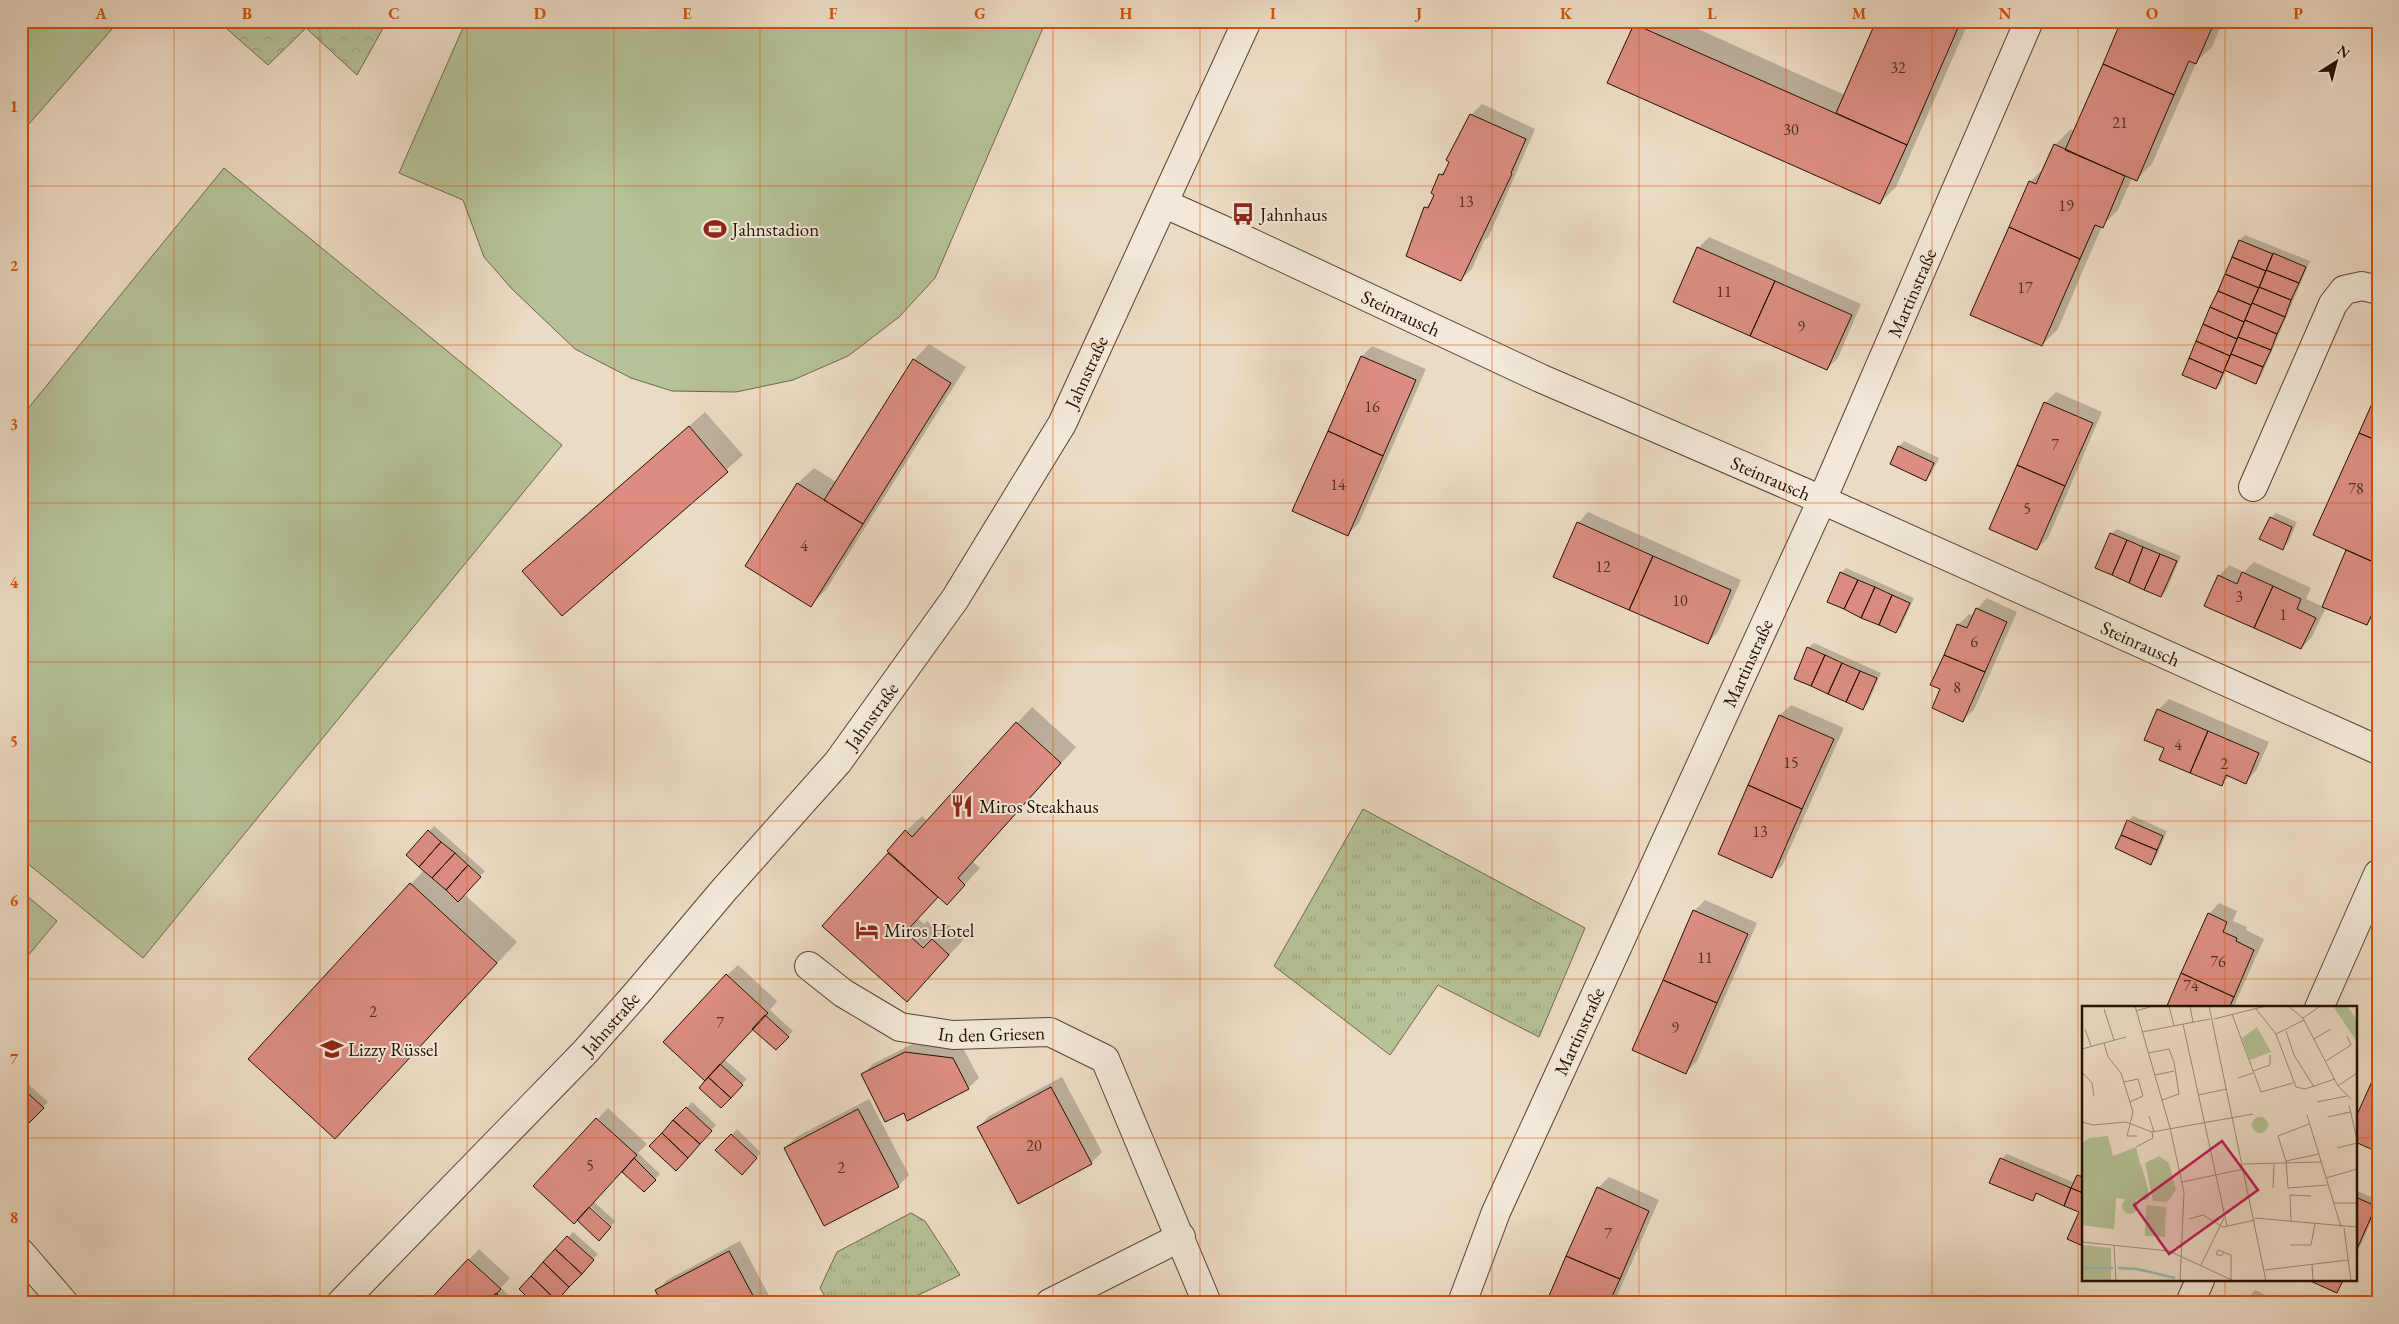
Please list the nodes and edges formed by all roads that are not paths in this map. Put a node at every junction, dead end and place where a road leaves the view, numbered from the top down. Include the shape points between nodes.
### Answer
1 (1247, 21) edge
2 (2029, 21) edge
3 (1165, 204) junction
4 (2378, 290) edge
5 (2253, 487) dead end
6 (1822, 500) junction
7 (2378, 750) edge
8 (2378, 874) edge
9 (809, 966) dead end
10 (2320, 1006) edge
11 (1181, 1237) junction
12 (21, 1253) edge
13 (2199, 1282) edge
14 (64, 1303) edge
15 (341, 1303) edge
16 (1050, 1303) edge
17 (1207, 1303) edge
18 (1462, 1303) edge
19 (2190, 1303) edge

1 - 3 street, Jahnstraße
2 - 6 street, Martinstraße
3 - 6 street, Steinrausch via 1540,378
3 - 15 street, Jahnstraße via 1062,424 955,599 838,762 585,1052
4 - 5 street via 2362,286 2344,290 2333,304
6 - 7 street, Steinrausch
6 - 18 street, Martinstraße via 1496,1212
8 - 10 street
9 - 11 street, In den Griesen via 843,993 900,1027 953,1035 1050,1032 1104,1059
11 - 16 street
11 - 17 street, In den Griesen
12 - 14 street
13 - 19 street

